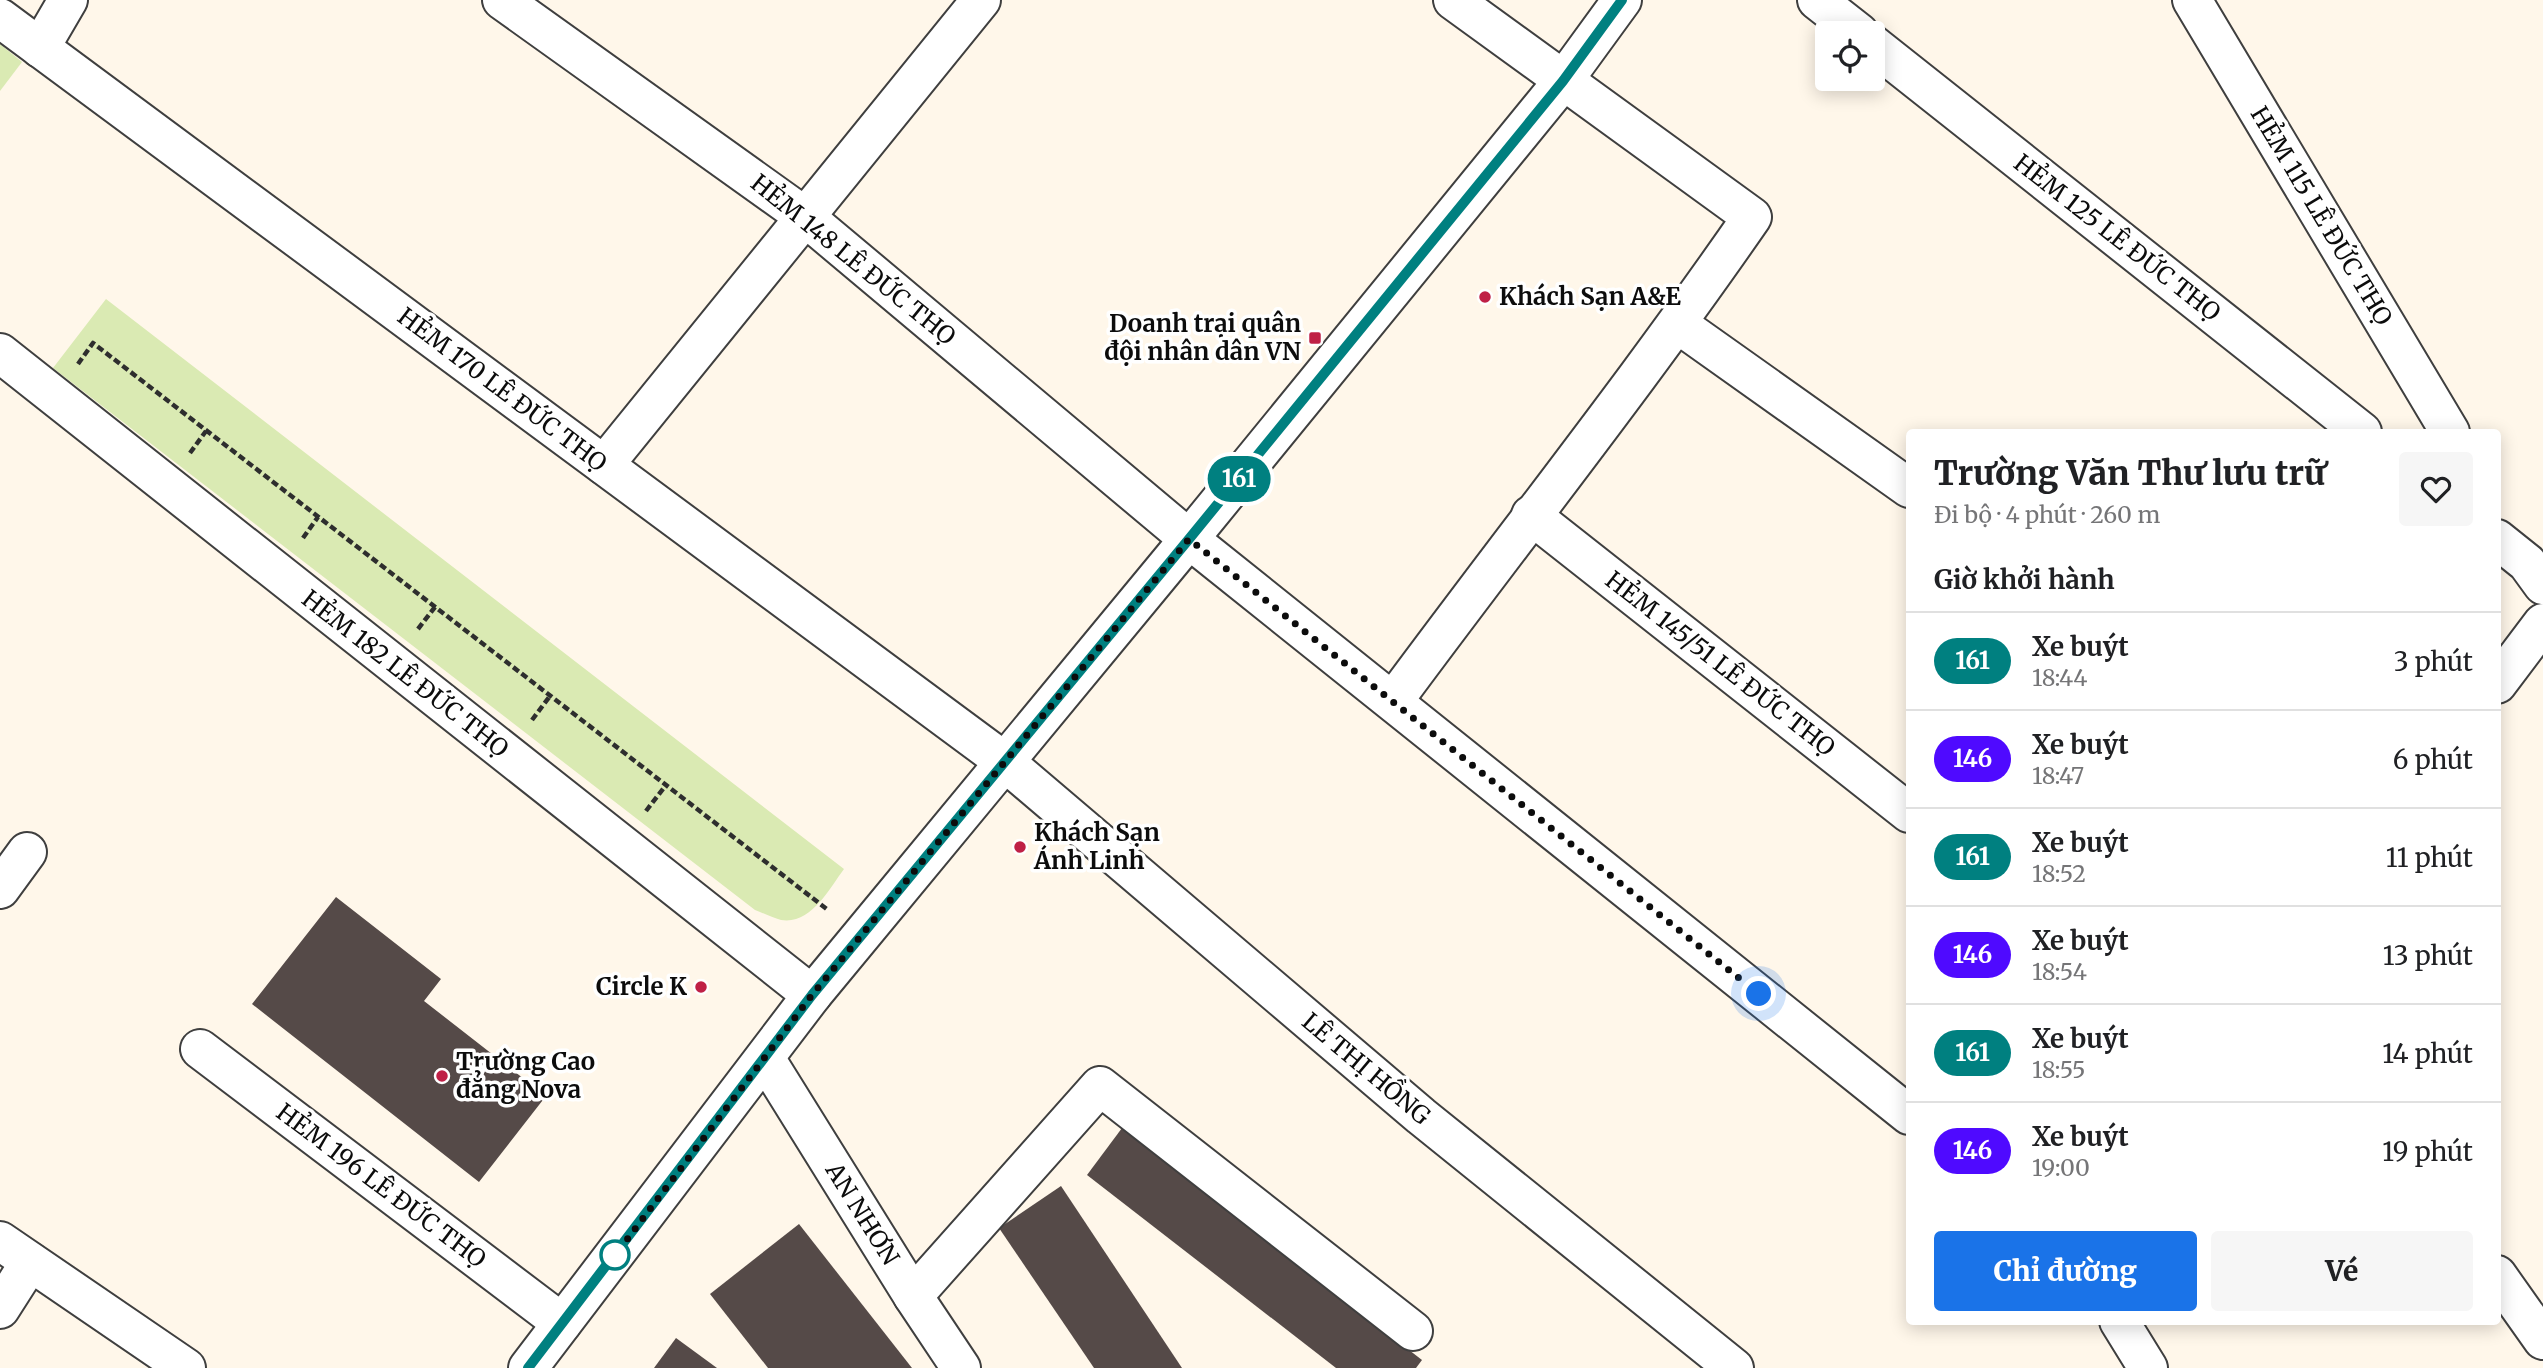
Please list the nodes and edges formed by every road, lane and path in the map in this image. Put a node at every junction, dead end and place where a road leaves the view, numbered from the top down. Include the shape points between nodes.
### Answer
1 (68, 0) edge
2 (502, 0) edge
3 (1453, 0) edge
4 (1622, 0) edge
5 (1817, 0) edge
6 (2192, 0) edge
7 (964, 6) edge
8 (0, 18) edge
9 (1844, 21) edge
10 (40, 48) junction
11 (1885, 54) edge
12 (1563, 81) junction
13 (804, 216) junction
14 (1678, 324) junction
15 (0, 353) edge
16 (54, 396) junction
17 (2358, 429) edge
18 (2447, 429) edge
19 (604, 465) junction
20 (1906, 486) edge
21 (1531, 515) junction
22 (2501, 519) edge
23 (1189, 539) junction
24 (2501, 543) edge
25 (2535, 574) edge
26 (2543, 623) edge
27 (2501, 679) edge
28 (1394, 700) junction
29 (1005, 762) junction
30 (1906, 811) edge
31 (27, 852) dead end
32 (0, 890) edge
33 (861, 936) junction
34 (812, 995) junction
35 (200, 1049) dead end
36 (765, 1058) junction
37 (1906, 1113) edge
38 (15, 1252) edge
39 (2501, 1281) edge
40 (913, 1296) junction
41 (0, 1309) edge
42 (562, 1323) junction
43 (2121, 1325) edge
44 (1413, 1331) dead end
45 (2543, 1340) edge
46 (186, 1368) edge
47 (528, 1368) edge
48 (961, 1368) edge
49 (1734, 1368) edge
50 (2148, 1368) edge

1 - 10 street
2 - 13 street, HẺM 148 LÊ ĐỨC THỌ
3 - 12 street
4 - 12 street
5 - 9 street
6 - 18 street, HẺM 115 LÊ ĐỨC THỌ
7 - 13 street
8 - 10 street, HẺM 170 LÊ ĐỨC THỌ
10 - 19 street, HẺM 170 LÊ ĐỨC THỌ
11 - 17 street, HẺM 125 LÊ ĐỨC THỌ
12 - 14 street via 1752,218
12 - 23 street
13 - 19 street
13 - 23 street, HẺM 148 LÊ ĐỨC THỌ
14 - 20 street
14 - 21 street
15 - 16 street, HẺM 182 LÊ ĐỨC THỌ
16 - 33 path via 93,343
16 - 34 street, HẺM 182 LÊ ĐỨC THỌ
19 - 29 street, HẺM 170 LÊ ĐỨC THỌ
21 - 28 street
21 - 30 street, HẺM 145/51 LÊ ĐỨC THỌ
22 - 25 street
23 - 28 street, HẺM 148 LÊ ĐỨC THỌ
23 - 29 street
24 - 25 street
26 - 27 street
28 - 37 street, HẺM 148 LÊ ĐỨC THỌ
29 - 33 street
29 - 49 street, LÊ THỊ HỒNG via 1421,1115
31 - 32 street
33 - 34 street
34 - 36 street
35 - 42 street, HẺM 196 LÊ ĐỨC THỌ
36 - 40 street, AN NHƠN
36 - 42 street
38 - 41 street
38 - 46 street
39 - 45 street
40 - 44 street via 1100,1086
40 - 48 street, AN NHƠN
42 - 47 street
43 - 50 street

